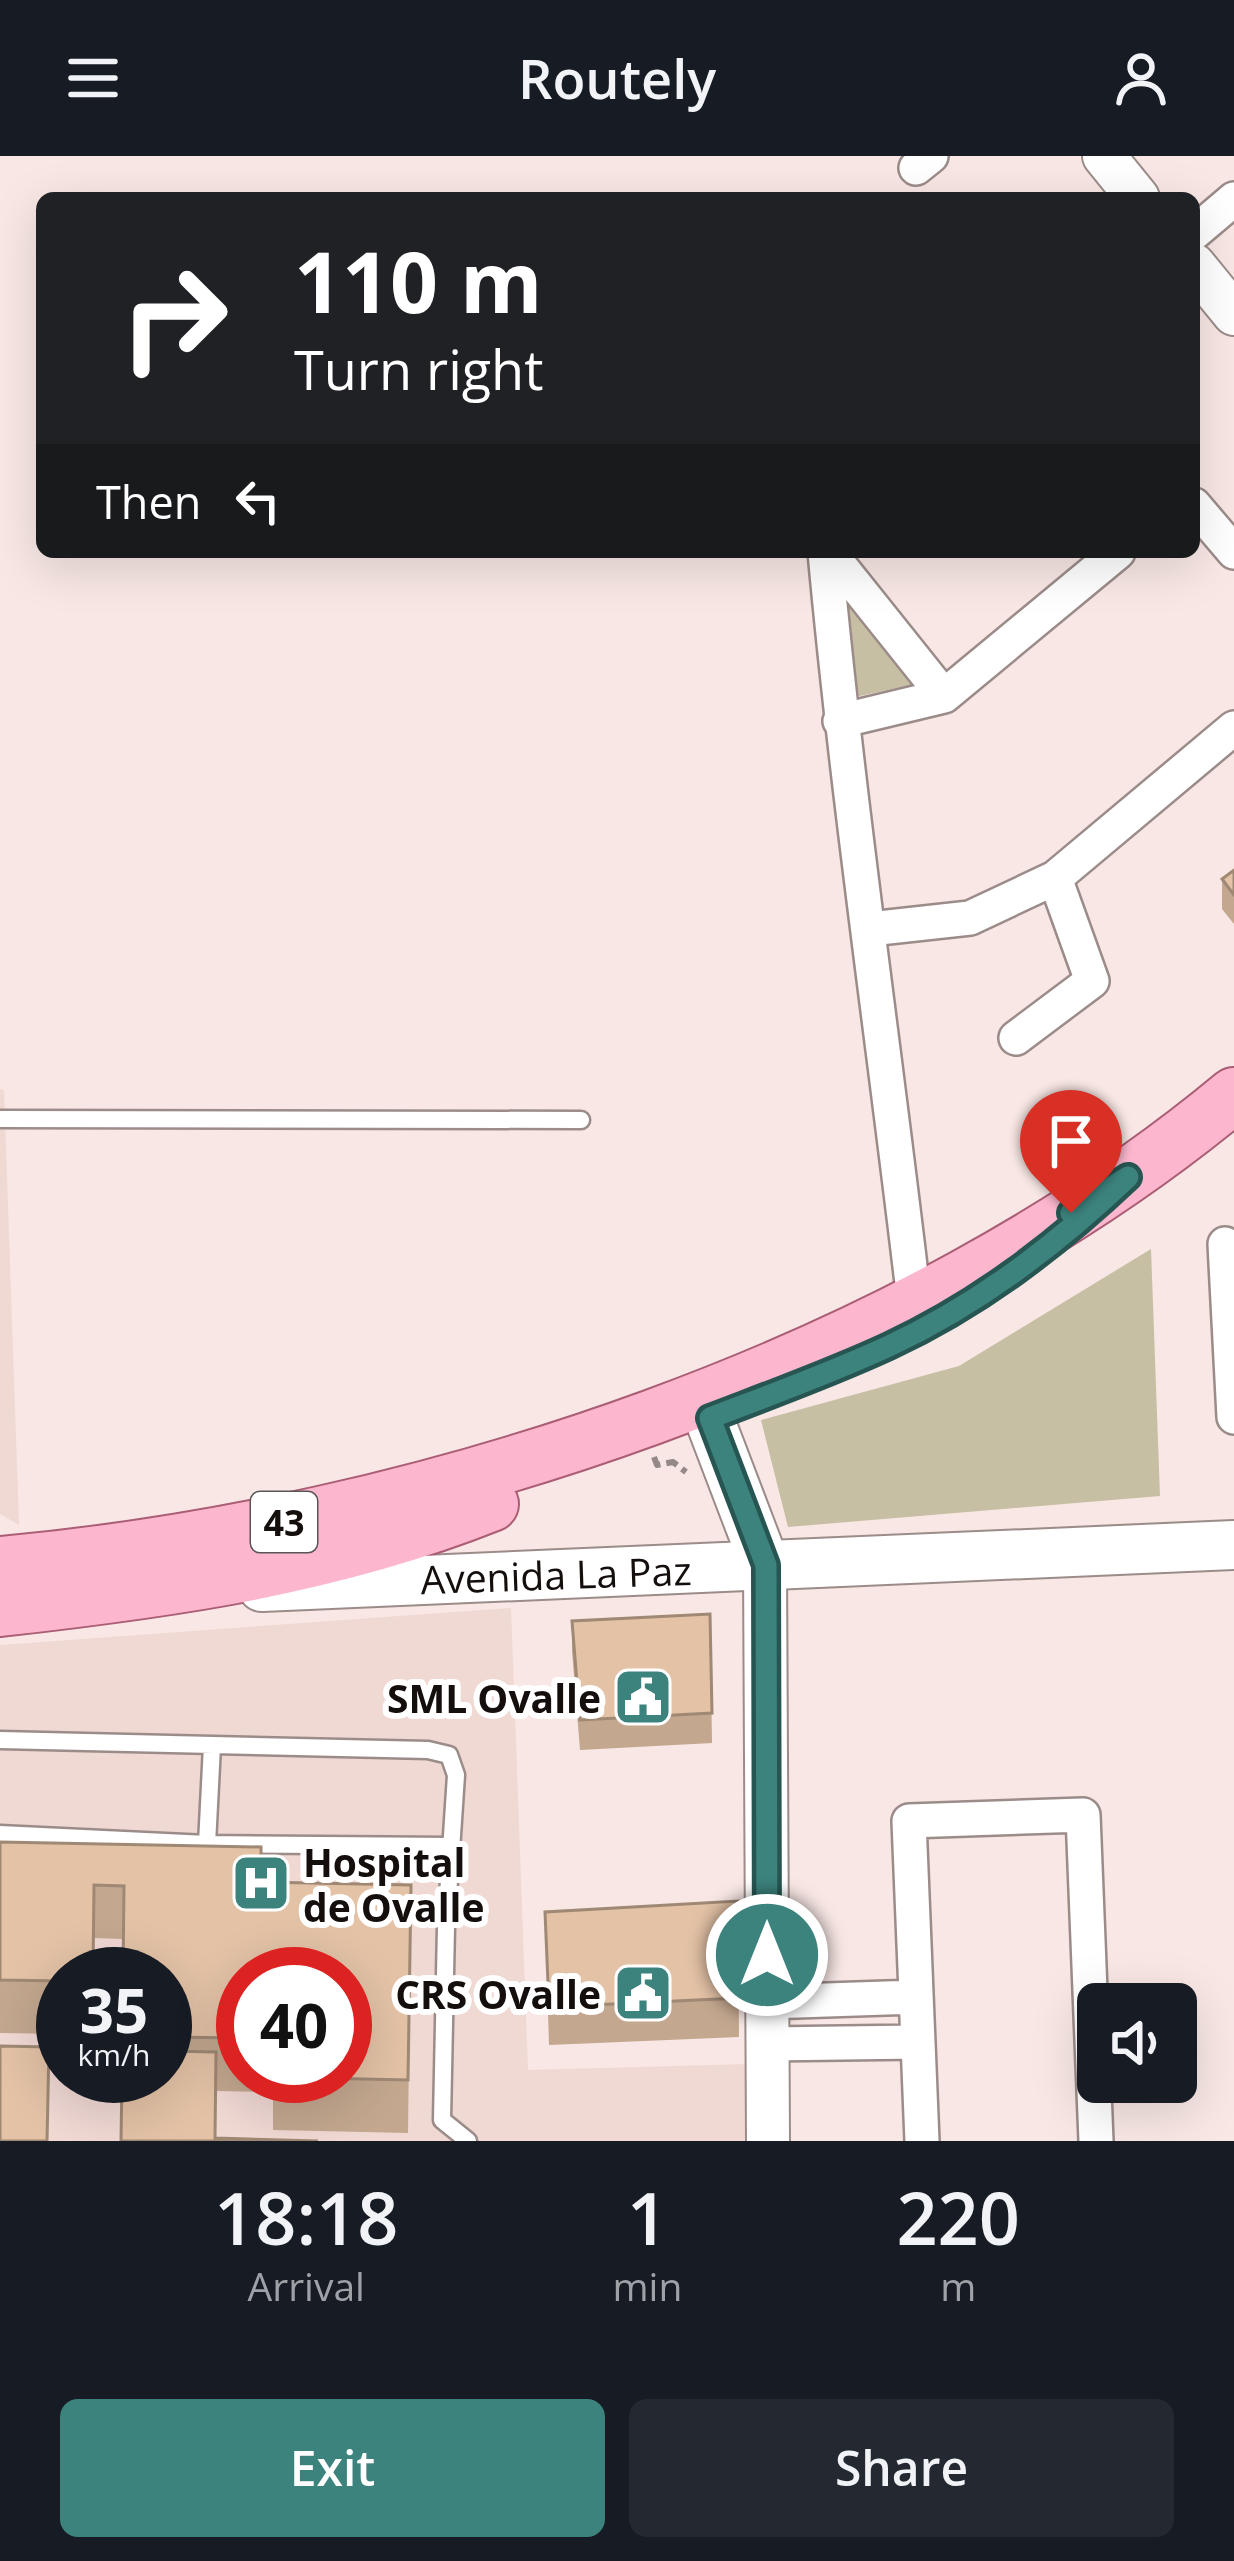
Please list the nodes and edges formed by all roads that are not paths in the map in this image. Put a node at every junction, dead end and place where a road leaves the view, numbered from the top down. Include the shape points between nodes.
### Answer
1 (1103, 156) edge
2 (1133, 192) edge
3 (1234, 199) edge
4 (1200, 227) edge
5 (1200, 273) edge
6 (1234, 314) edge
7 (1200, 513) edge
8 (1234, 552) edge
9 (827, 558) edge
10 (832, 558) edge
11 (1111, 558) edge
12 (944, 696) junction
13 (840, 721) junction
14 (1234, 728) edge
15 (1055, 878) junction
16 (870, 929) junction
17 (1016, 1038) dead end
18 (1234, 1095) edge
19 (0, 1119) edge
20 (581, 1120) dead end
21 (1128, 1177) junction
22 (1225, 1244) dead end
23 (914, 1300) junction
24 (705, 1408) junction
25 (1234, 1417) edge
26 (1234, 1545) edge
27 (0, 1564) edge
28 (766, 1565) junction
29 (166, 1591) junction
30 (0, 1609) edge
31 (0, 1740) edge
32 (212, 1746) junction
33 (0, 1834) edge
34 (207, 1844) junction
35 (449, 1846) junction
36 (916, 1997) junction
37 (767, 2002) junction
38 (918, 2042) junction
39 (767, 2044) junction
40 (468, 2141) edge
41 (768, 2141) edge
42 (922, 2141) edge
43 (1096, 2141) edge

1 - 2 street
3 - 4 street
5 - 6 street
7 - 8 street
9 - 13 street
10 - 12 street
11 - 12 street
12 - 13 street
13 - 16 street
14 - 15 street
15 - 16 street via 970,918
15 - 17 street via 1092,981
16 - 23 street
18 - 21 main road, 43
19 - 20 lane
21 - 23 main road, 43
21 - 24 main road, 43 via 1033,1260 936,1322 859,1359
22 - 25 street
23 - 24 main road, 43
24 - 27 main road, 43 via 389,1498 166,1544
24 - 28 main road
24 - 29 main road, 43 via 649,1443 393,1538
26 - 28 main road, Avenida La Paz
28 - 29 main road, Avenida La Paz
28 - 37 street
29 - 30 main road, 43
31 - 32 lane
32 - 34 lane
32 - 35 lane via 449,1755 456,1774
33 - 34 lane
34 - 35 lane
35 - 40 lane via 442,2120
36 - 37 street
36 - 38 street
36 - 43 street via 909,1821 1083,1814
37 - 39 street
38 - 39 street
38 - 42 street
39 - 41 street

